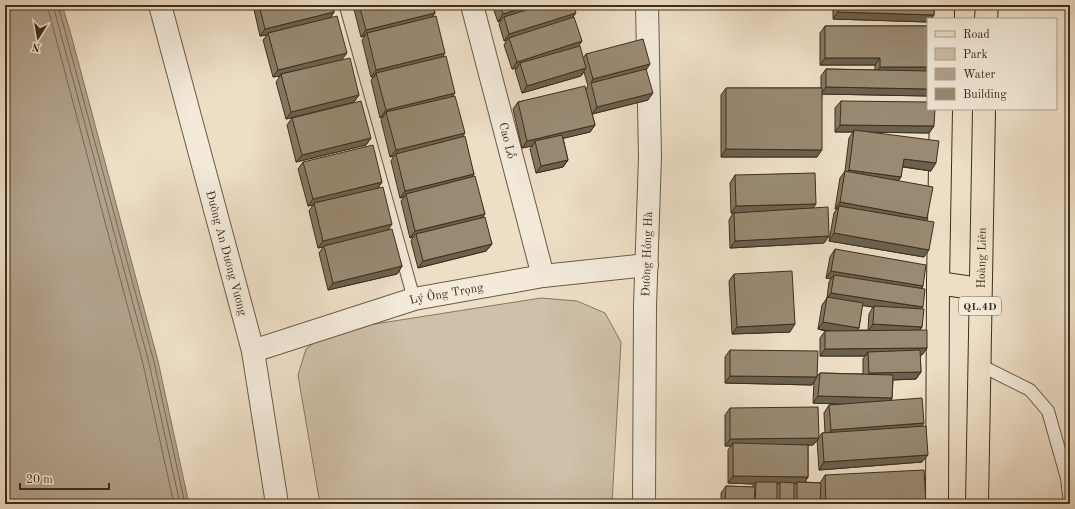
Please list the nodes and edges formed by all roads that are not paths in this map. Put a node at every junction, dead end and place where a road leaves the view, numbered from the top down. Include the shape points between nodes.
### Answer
1 (160, 5) edge
2 (332, 5) edge
3 (472, 5) edge
4 (647, 5) edge
5 (943, 5) edge
6 (987, 5) edge
7 (943, 18) edge
8 (986, 18) edge
9 (941, 110) edge
10 (984, 110) edge
11 (647, 265) junction
12 (543, 276) junction
13 (938, 283) junction
14 (980, 290) junction
15 (414, 299) junction
16 (253, 351) junction
17 (980, 365) junction
18 (277, 504) edge
19 (644, 504) edge
20 (937, 504) edge
21 (977, 504) edge
22 (1070, 504) edge

1 - 16 street, Đường An Dương Vương
2 - 15 lane
3 - 12 street, Cao Lỗ
4 - 11 street, Đường Hồng Hà via 650,157
5 - 7 main road
6 - 8 main road
9 - 13 main road
10 - 14 main road, Hoàng Liên / QL.4D
11 - 12 street, Lý Ông Trọng
11 - 19 street, Đường Hồng Hà
12 - 15 street, Lý Ông Trọng
13 - 14 main road
13 - 20 main road
14 - 17 main road, Hoàng Liên / QL.4D
15 - 16 street, Lý Ông Trọng
16 - 18 street, Đường An Dương Vương
17 - 21 main road, Hoàng Liên / QL.4D
17 - 22 lane via 1030,390 1048,411 1067,478

